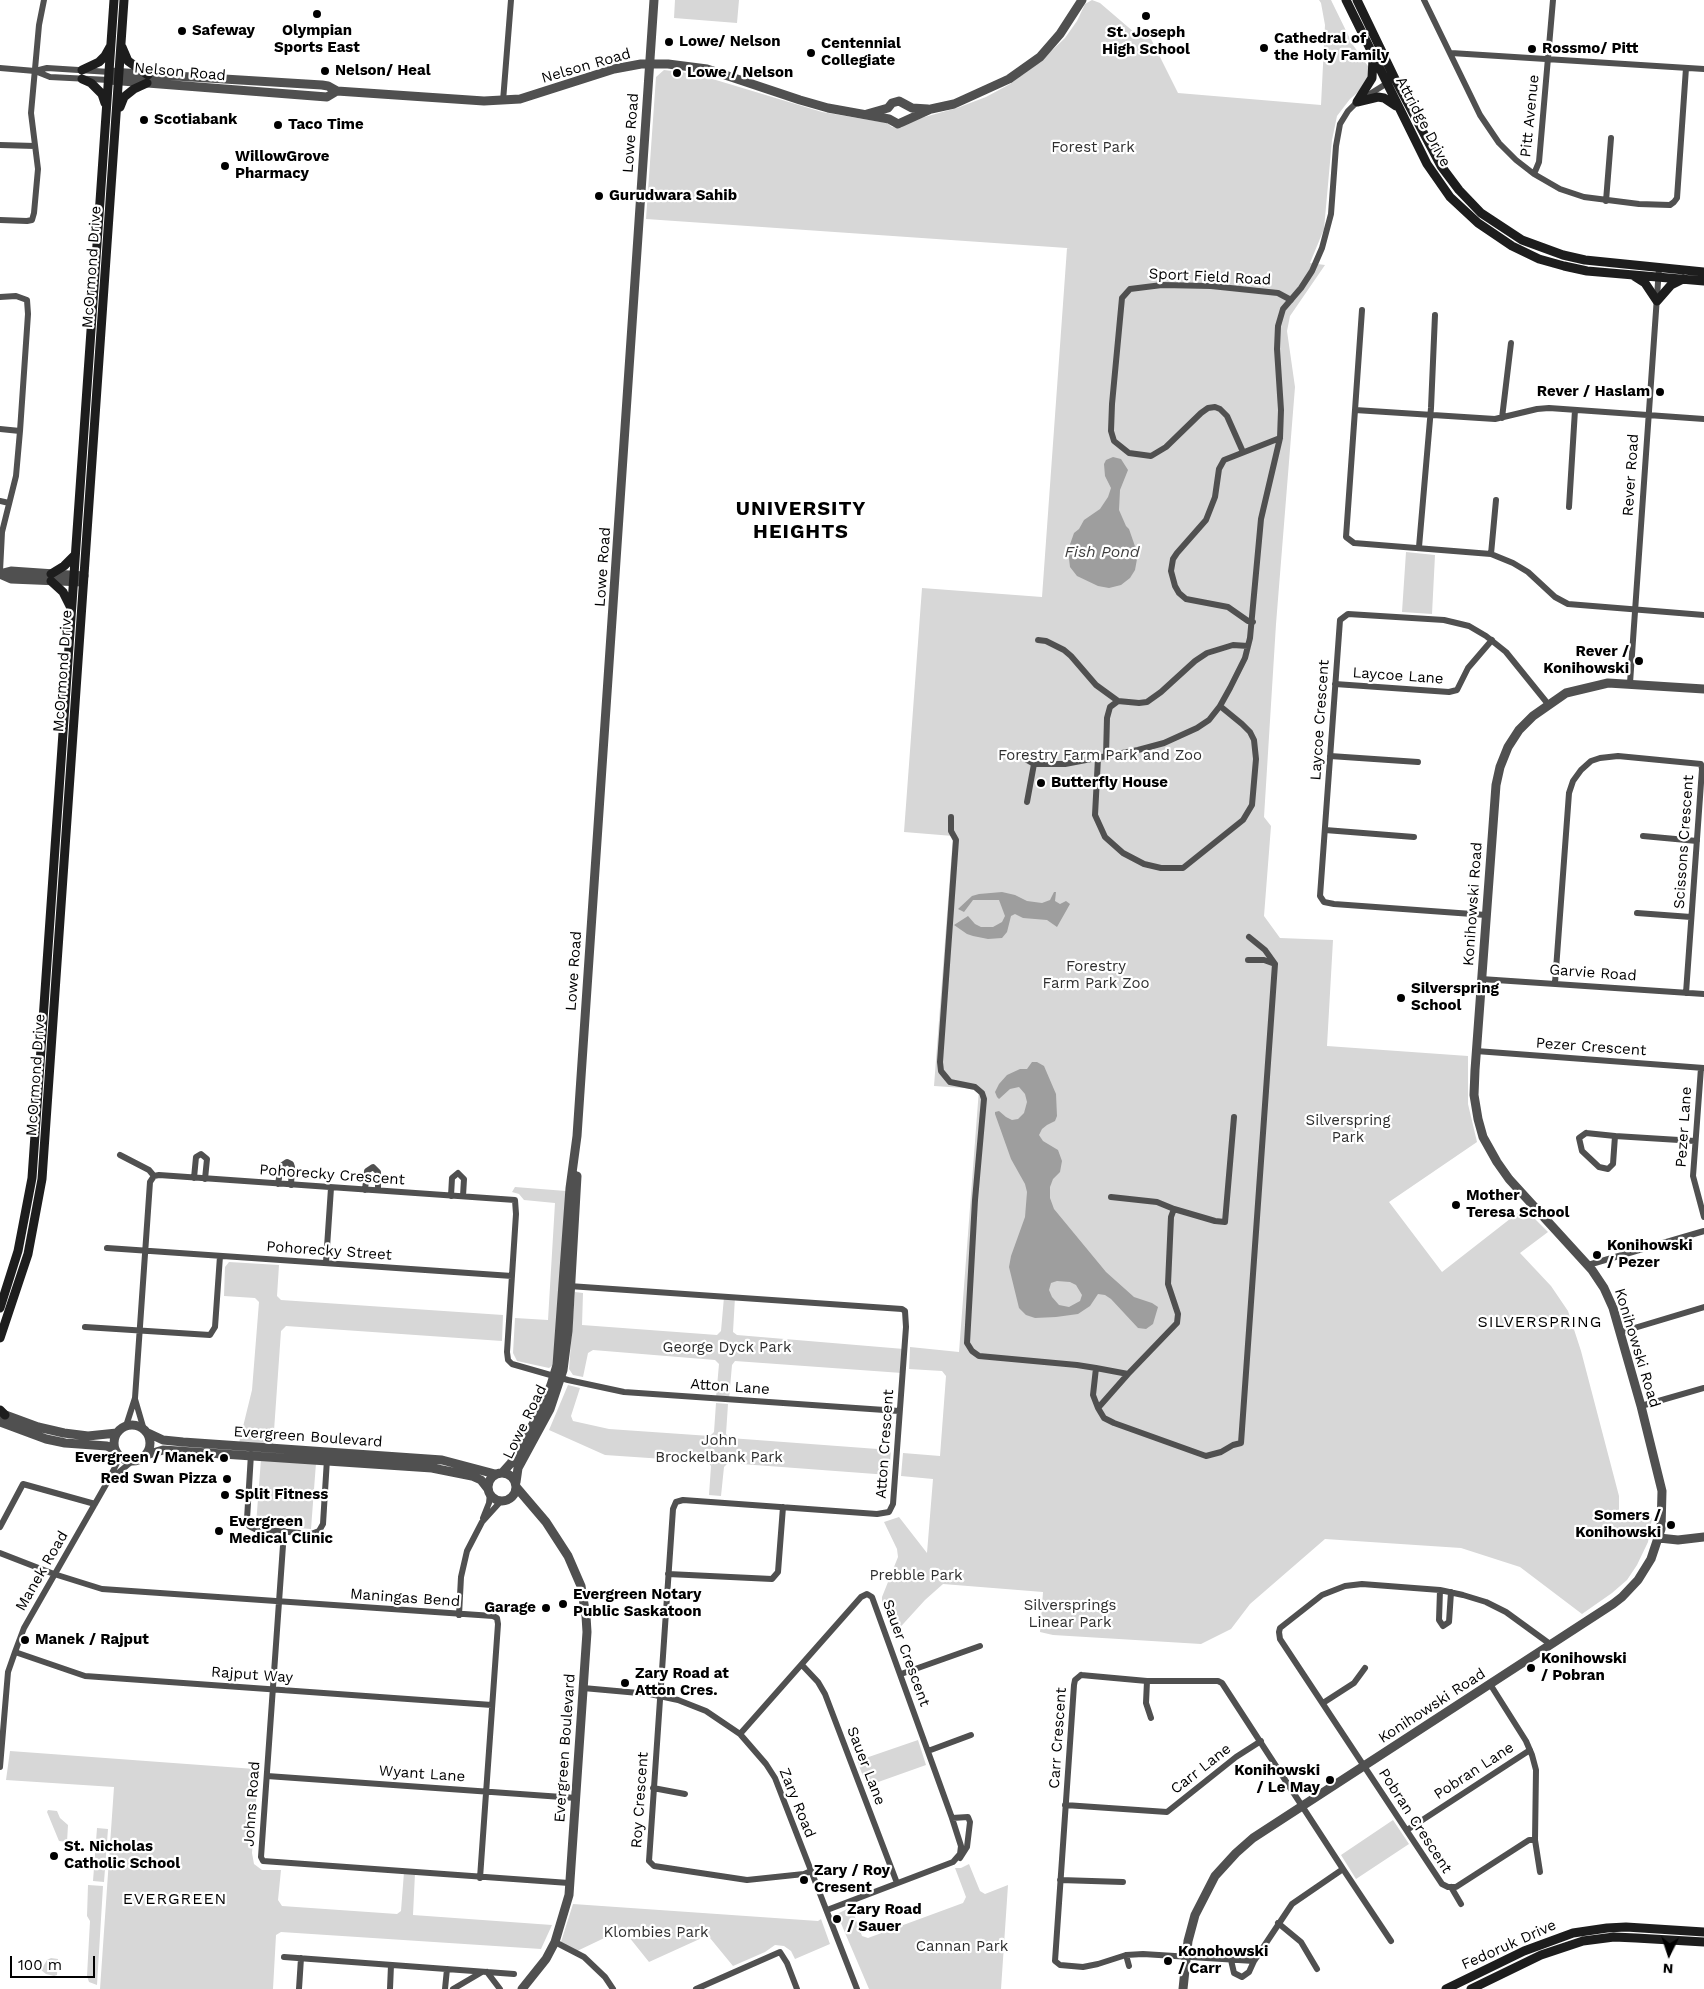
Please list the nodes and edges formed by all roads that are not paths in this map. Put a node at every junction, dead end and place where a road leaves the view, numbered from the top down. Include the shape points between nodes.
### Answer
1 (44, 0) edge
2 (114, 0) edge
3 (124, 0) edge
4 (510, 0) edge
5 (654, 0) edge
6 (1082, 0) edge
7 (1346, 0) edge
8 (1357, 0) edge
9 (1424, 0) edge
10 (1553, 0) edge
11 (1076, 4) edge
12 (121, 44) junction
13 (111, 45) junction
14 (1451, 52) junction
15 (1373, 56) junction
16 (1549, 58) junction
17 (649, 64) junction
18 (0, 68) edge
19 (1686, 68) junction
20 (1704, 69) edge
21 (35, 70) junction
22 (82, 74) junction
23 (114, 77) junction
24 (147, 79) junction
25 (1390, 81) junction
26 (503, 101) junction
27 (1357, 102) junction
28 (907, 104) junction
29 (1398, 107) junction
30 (888, 108) junction
31 (931, 109) junction
32 (107, 114) junction
33 (117, 114) junction
34 (867, 114) junction
35 (908, 118) junction
36 (889, 119) junction
37 (1611, 138) dead end
38 (0, 145) edge
39 (35, 146) junction
40 (1534, 174) junction
41 (1606, 201) junction
42 (0, 220) edge
43 (1658, 272) junction
44 (1704, 272) edge
45 (1629, 274) junction
46 (1684, 279) junction
47 (1704, 281) edge
48 (0, 297) edge
49 (1291, 300) junction
50 (1657, 301) junction
51 (1362, 310) dead end
52 (1436, 315) dead end
53 (1511, 343) dead end
54 (1355, 410) junction
55 (1575, 410) junction
56 (1430, 415) junction
57 (1648, 415) junction
58 (1502, 418) junction
59 (1704, 419) edge
60 (0, 429) edge
61 (20, 431) junction
62 (1280, 438) junction
63 (1243, 452) junction
64 (1496, 500) dead end
65 (0, 501) edge
66 (9, 503) junction
67 (1568, 507) dead end
68 (1419, 547) junction
69 (1490, 554) junction
70 (75, 555) junction
71 (0, 573) edge
72 (51, 578) junction
73 (73, 579) junction
74 (84, 579) junction
75 (71, 608) junction
76 (1635, 610) junction
77 (1704, 615) edge
78 (1253, 622) junction
79 (1038, 640) dead end
80 (1492, 640) junction
81 (1248, 646) junction
82 (1630, 683) junction
83 (1335, 684) junction
84 (1704, 689) edge
85 (1118, 701) junction
86 (1548, 704) junction
87 (1220, 706) junction
88 (1018, 756) dead end
89 (1106, 756) junction
90 (1330, 756) junction
91 (1098, 758) junction
92 (1418, 762) dead end
93 (1034, 764) junction
94 (1027, 802) dead end
95 (951, 817) dead end
96 (1325, 830) junction
97 (1643, 836) dead end
98 (1414, 837) dead end
99 (1697, 841) junction
100 (1637, 913) dead end
101 (1486, 915) junction
102 (1691, 917) junction
103 (1249, 937) dead end
104 (1248, 960) dead end
105 (1275, 964) junction
106 (1481, 979) junction
107 (1555, 983) junction
108 (1686, 993) junction
109 (1704, 994) edge
110 (1476, 1051) junction
111 (1702, 1068) edge
112 (1234, 1117) dead end
113 (1615, 1136) junction
114 (1695, 1141) junction
115 (120, 1155) dead end
116 (154, 1176) junction
117 (194, 1178) junction
118 (205, 1179) junction
119 (278, 1184) junction
120 (291, 1185) junction
121 (331, 1188) junction
122 (365, 1190) junction
123 (378, 1190) junction
124 (451, 1196) junction
125 (463, 1196) junction
126 (1111, 1197) dead end
127 (1174, 1209) junction
128 (1704, 1218) edge
129 (1704, 1231) edge
130 (107, 1248) dead end
131 (145, 1251) junction
132 (220, 1256) junction
133 (326, 1262) junction
134 (1588, 1265) junction
135 (512, 1276) junction
136 (566, 1286) junction
137 (1704, 1307) edge
138 (0, 1308) edge
139 (85, 1327) dead end
140 (140, 1331) junction
141 (1620, 1332) junction
142 (0, 1338) edge
143 (1096, 1368) junction
144 (1128, 1374) junction
145 (557, 1377) junction
146 (1704, 1388) edge
147 (135, 1398) junction
148 (1641, 1406) junction
149 (1098, 1408) junction
150 (899, 1411) junction
151 (1, 1417) edge
152 (126, 1426) junction
153 (146, 1432) junction
154 (117, 1433) junction
155 (251, 1452) junction
156 (118, 1454) junction
157 (146, 1455) junction
158 (328, 1457) junction
159 (130, 1462) junction
160 (498, 1473) junction
161 (108, 1481) junction
162 (516, 1485) junction
163 (489, 1491) junction
164 (505, 1500) junction
165 (95, 1504) junction
166 (783, 1506) junction
167 (536, 1511) junction
168 (482, 1522) junction
169 (0, 1527) edge
170 (284, 1532) junction
171 (1704, 1537) edge
172 (1659, 1538) junction
173 (0, 1554) edge
174 (54, 1574) junction
175 (668, 1574) junction
176 (1440, 1590) junction
177 (1451, 1592) junction
178 (279, 1601) junction
179 (459, 1614) junction
180 (1550, 1644) junction
181 (980, 1646) dead end
182 (15, 1652) junction
183 (802, 1664) junction
184 (1365, 1668) dead end
185 (901, 1674) junction
186 (1147, 1681) junction
187 (1490, 1684) junction
188 (583, 1688) junction
189 (273, 1689) junction
190 (659, 1695) junction
191 (2, 1699) edge
192 (1323, 1703) junction
193 (492, 1705) junction
194 (1151, 1718) dead end
195 (740, 1734) junction
196 (971, 1736) dead end
197 (1261, 1741) junction
198 (1530, 1750) junction
199 (928, 1751) junction
200 (1364, 1766) junction
201 (0, 1767) edge
202 (267, 1776) junction
203 (654, 1788) junction
204 (486, 1792) junction
205 (686, 1794) dead end
206 (576, 1798) junction
207 (1066, 1805) junction
208 (1303, 1806) junction
209 (952, 1818) junction
210 (1407, 1830) junction
211 (1535, 1840) junction
212 (956, 1861) junction
213 (1343, 1869) junction
214 (811, 1871) junction
215 (1540, 1872) dead end
216 (480, 1878) junction
217 (1060, 1880) junction
218 (1123, 1882) dead end
219 (569, 1883) junction
220 (897, 1883) junction
221 (1451, 1887) junction
222 (1461, 1904) dead end
223 (827, 1910) junction
224 (1278, 1923) junction
225 (1704, 1932) edge
226 (1390, 1941) dead end
227 (555, 1942) junction
228 (1704, 1942) edge
229 (1126, 1955) junction
230 (1186, 1956) junction
231 (284, 1957) dead end
232 (301, 1958) junction
233 (1231, 1960) junction
234 (1254, 1960) junction
235 (392, 1965) junction
236 (1129, 1966) dead end
237 (447, 1969) junction
238 (1317, 1969) dead end
239 (484, 1972) junction
240 (514, 1974) dead end
241 (299, 1989) edge
242 (390, 1989) edge
243 (445, 1989) edge
244 (453, 1989) edge
245 (500, 1989) edge
246 (522, 1989) edge
247 (613, 1989) edge
248 (696, 1989) edge
249 (797, 1989) edge
250 (857, 1989) edge
251 (1183, 1989) edge
252 (1446, 1989) edge
253 (1471, 1989) edge

1 - 21 street via 38,25
2 - 13 main road, McOrmond Drive
3 - 12 main road, McOrmond Drive
4 - 26 street
5 - 17 street, Lowe Road
6 - 11 street, Nelson Road
7 - 15 main road, Attridge Drive
8 - 25 main road, Attridge Drive
9 - 14 street
10 - 16 street, Pitt Avenue
11 - 31 street, Nelson Road via 1060,34 1040,57 1009,79 954,104
12 - 23 main road, McOrmond Drive
12 - 24 main road via 128,61
13 - 22 main road via 105,56
13 - 23 main road, McOrmond Drive
14 - 16 street
14 - 40 street via 1492,134
15 - 25 main road, Attridge Drive
15 - 27 main road via 1372,78
16 - 19 street
16 - 40 street, Pitt Avenue via 1539,162
17 - 26 street, Nelson Road via 614,69 537,94
17 - 34 street, Nelson Road via 708,70 810,103
17 - 136 street, Lowe Road via 577,1136 570,1188
18 - 21 street
19 - 20 street
19 - 41 street via 1674,202 1663,205
21 - 22 street via 50,77
21 - 39 street via 31,113
22 - 23 street
22 - 32 main road via 102,94
23 - 24 street, Nelson Road
23 - 32 main road, McOrmond Drive
23 - 33 main road, McOrmond Drive
24 - 26 street, Nelson Road via 322,85 337,91
24 - 33 main road via 124,97
25 - 27 street
25 - 29 main road, Attridge Drive
25 - 43 main road, Attridge Drive via 1440,166 1469,201 1492,222 1522,240 1563,255
27 - 29 main road via 1378,96
27 - 49 street via 1340,124 1331,214 1322,248 1312,271
28 - 30 street, Nelson Road via 896,101
28 - 31 street, Nelson Road via 912,108
28 - 35 street
29 - 45 main road, Attridge Drive via 1427,164 1450,197 1478,223 1539,259 1564,266
30 - 34 street, Nelson Road
30 - 36 street
31 - 35 street, Nelson Road
32 - 70 main road, McOrmond Drive
33 - 74 main road, McOrmond Drive
34 - 36 street, Nelson Road
35 - 36 street, Nelson Road via 898,124
37 - 41 street
38 - 39 street
39 - 42 street via 38,169 32,220
40 - 41 street via 1572,194
43 - 44 main road, Attridge Drive
43 - 45 main road, Attridge Drive
43 - 46 main road, Attridge Drive
43 - 50 street, Rever Road
45 - 50 main road via 1645,284
46 - 47 main road, Attridge Drive
46 - 50 main road via 1671,285
48 - 61 street via 16,296 27,300
49 - 62 street via 1283,309 1278,326
49 - 63 street, Sport Field Road via 1278,292 1162,285 1130,288 1122,298 1112,404 1111,432 1114,441 1129,453 1151,456 1166,447 1201,413 1215,407 1227,416
50 - 57 street, Rever Road
51 - 54 street
52 - 56 street
53 - 58 street
54 - 56 street
54 - 68 street via 1346,537 1354,543
55 - 57 street
55 - 58 street via 1537,410
55 - 67 street
56 - 58 street
56 - 68 street
57 - 59 street
57 - 76 street, Rever Road
60 - 61 street
61 - 66 street via 16,476
62 - 63 street
62 - 78 street via 1260,527
63 - 78 street via 1224,460 1219,468 1216,497 1206,520 1177,553 1172,571 1175,586 1186,599 1228,607
64 - 69 street
65 - 66 street
66 - 71 street via 2,532
68 - 69 street
69 - 76 street via 1528,572 1563,602
70 - 72 main road
70 - 73 main road, McOrmond Drive
71 - 72 street via 11,571
72 - 73 street
72 - 75 main road
73 - 74 street
73 - 75 main road, McOrmond Drive
74 - 142 main road, McOrmond Drive via 42,1179 28,1254
75 - 138 main road, McOrmond Drive via 32,1178 18,1251
76 - 77 street
76 - 82 street, Rever Road
78 - 81 street
79 - 85 street via 1064,650 1096,686
80 - 83 street, Laycoe Lane via 1468,668 1457,690
80 - 83 street, Laycoe Crescent via 1453,621 1348,614 1342,616 1339,624
80 - 86 street, Laycoe Crescent via 1506,652
81 - 85 street via 1233,645 1207,653 1147,702
81 - 87 street via 1239,672
82 - 84 street, Konihowski Road
82 - 86 street, Konihowski Road via 1586,687 1566,693
83 - 90 street, Laycoe Crescent
85 - 89 street via 1110,707 1107,718
86 - 101 street, Konihowski Road via 1519,730 1500,766
87 - 89 street via 1209,720 1182,736
87 - 91 street via 1242,724 1254,740 1256,759 1252,805 1243,820 1184,868 1144,864 1105,837 1095,815
88 - 93 street
89 - 91 street
90 - 92 street
90 - 96 street, Laycoe Crescent
91 - 93 street via 1065,764
93 - 94 street
95 - 143 street via 951,831 956,840 941,1071 950,1082 975,1086 984,1099 967,1343 980,1356
96 - 98 street
96 - 101 street, Laycoe Crescent via 1320,896 1324,902
97 - 99 street
99 - 102 street, Scissons Crescent
99 - 107 street, Scissons Crescent via 1701,764 1610,756 1591,762 1581,770 1569,793
100 - 102 street
101 - 106 street, Konihowski Road
102 - 108 street, Scissons Crescent
103 - 105 street via 1265,950
104 - 105 street
105 - 149 street via 1242,1443 1206,1456 1114,1423 1104,1418
106 - 107 street, Garvie Road
106 - 110 street, Konihowski Road
107 - 108 street, Garvie Road
108 - 109 street, Garvie Road
110 - 111 street, Pezer Crescent
110 - 134 street, Konihowski Road via 1474,1095 1487,1144 1509,1179
111 - 114 street, Pezer Lane
112 - 127 street via 1225,1222
113 - 113 street via 1586,1133 1579,1138 1582,1151 1599,1168 1608,1169 1613,1164
113 - 114 street
114 - 128 street, Pezer Lane via 1693,1176
115 - 116 street
116 - 117 street, Pohorecky Crescent
116 - 131 street via 150,1182
117 - 118 street, Pohorecky Crescent
117 - 118 street via 196,1157 201,1154 207,1159
118 - 119 street, Pohorecky Crescent
119 - 120 street, Pohorecky Crescent
119 - 120 street via 281,1166 287,1162 292,1167
120 - 121 street, Pohorecky Crescent
121 - 122 street, Pohorecky Crescent
121 - 133 street
122 - 123 street, Pohorecky Crescent
122 - 123 street via 367,1171 373,1167 378,1172
123 - 124 street, Pohorecky Crescent
124 - 125 street, Pohorecky Crescent
124 - 125 street via 452,1178 458,1173 464,1179
125 - 135 street, Pohorecky Crescent via 516,1201
126 - 127 street via 1157,1202
127 - 144 street via 1168,1284 1178,1323
129 - 134 street
130 - 131 street, Pohorecky Street
131 - 132 street, Pohorecky Street
131 - 140 street
132 - 133 street, Pohorecky Street
132 - 140 street via 213,1333
133 - 135 street, Pohorecky Street
134 - 141 street, Konihowski Road via 1604,1288
135 - 145 street, Pohorecky Crescent via 508,1360 516,1366
136 - 145 street, Lowe Road
136 - 150 street, Atton Crescent via 902,1309 906,1319
137 - 141 street
139 - 140 street
140 - 147 street
141 - 148 street, Konihowski Road
143 - 144 street
143 - 149 street via 1093,1395
144 - 149 street
145 - 150 street, Atton Lane via 624,1392
145 - 160 street, Lowe Road via 511,1463
145 - 162 street, Lowe Road via 549,1411 518,1468
146 - 148 street
147 - 152 street
147 - 153 street
148 - 172 street, Konihowski Road via 1662,1491
150 - 166 street, Atton Crescent via 893,1504 889,1512 877,1514
151 - 154 street via 64,1433 88,1436
151 - 156 street via 46,1439 107,1446
152 - 153 street via 136,1425
152 - 154 street
153 - 155 street, Evergreen Boulevard via 163,1440
153 - 157 street via 150,1444
154 - 156 street via 114,1439
155 - 157 street, Evergreen Boulevard via 163,1450
155 - 158 street, Evergreen Boulevard
155 - 170 street via 248,1523 255,1529
156 - 159 street
156 - 161 street, Manek Road
157 - 159 street
158 - 160 street, Evergreen Boulevard via 442,1460
158 - 163 street, Evergreen Boulevard via 445,1469 481,1480
158 - 170 street via 321,1528 311,1534
159 - 161 street, Manek Road
160 - 162 street via 510,1475
160 - 163 street via 490,1480
161 - 165 street, Manek Road
162 - 164 street via 512,1497
162 - 167 street, Evergreen Boulevard
163 - 164 street via 496,1500
163 - 168 street via 489,1503
164 - 167 street, Evergreen Boulevard via 515,1500
164 - 168 street
165 - 169 street via 24,1484
165 - 174 street, Manek Road
166 - 175 street via 778,1572 772,1579
166 - 175 street, Atton Crescent via 676,1502
167 - 188 street, Evergreen Boulevard via 558,1539 581,1586 587,1632
168 - 179 street via 463,1563
170 - 178 street, Johns Road
171 - 172 street
172 - 180 street, Konihowski Road via 1638,1580 1622,1597
173 - 174 street, Maningas Bend
174 - 178 street, Maningas Bend via 116,1591
174 - 182 street, Manek Road via 24,1628
175 - 190 street, Atton Crescent
176 - 177 street
176 - 177 street via 1438,1620 1443,1626 1449,1622
176 - 192 street, Pobran Crescent via 1362,1584 1345,1586 1322,1595 1280,1628 1280,1639
177 - 180 street via 1496,1606
178 - 179 street, Maningas Bend
178 - 189 street, Johns Road
179 - 193 street, Maningas Bend via 497,1618
180 - 187 street, Konihowski Road
181 - 185 street
182 - 189 street, Rajput Way via 85,1676
182 - 191 street, Manek Road
183 - 185 street, Sauer Crescent via 866,1594 874,1600
183 - 195 street, Sauer Crescent
183 - 220 street, Sauer Lane via 825,1694
184 - 192 street via 1354,1683
185 - 199 street, Sauer Crescent
186 - 194 street via 1146,1703
186 - 197 street, Carr Crescent via 1222,1683
186 - 207 street, Carr Crescent via 1081,1675 1075,1680
187 - 198 street
187 - 200 street, Konihowski Road
188 - 190 street, Zary Road
188 - 206 street, Evergreen Boulevard
189 - 193 street, Rajput Way
189 - 202 street, Johns Road
190 - 195 street, Zary Road via 706,1711
190 - 203 street, Roy Crescent
191 - 201 street, Manek Road
192 - 200 street, Pobran Crescent
193 - 204 street, Maningas Bend
195 - 214 street, Zary Road via 775,1778
196 - 199 street
197 - 207 street, Carr Lane via 1167,1812
197 - 208 street, Carr Crescent
198 - 210 street, Pobran Lane
198 - 211 street via 1536,1770
199 - 209 street, Sauer Crescent
200 - 208 street, Konihowski Road
200 - 210 street, Pobran Crescent
202 - 204 street, Wyant Lane
202 - 216 street, Johns Road via 263,1861
203 - 205 street
203 - 214 street, Roy Crescent via 648,1857 654,1866 747,1880
204 - 206 street, Wyant Lane
204 - 216 street, Maningas Bend
206 - 219 street, Evergreen Boulevard
207 - 217 street, Carr Crescent
208 - 213 street, Carr Crescent
208 - 230 street, Konihowski Road via 1254,1838 1219,1872 1195,1915
209 - 212 street, Sauer Crescent via 961,1846
209 - 212 street via 968,1817 970,1822 966,1851
210 - 221 street, Pobran Crescent via 1442,1884
211 - 215 street
211 - 221 street, Pobran Crescent via 1529,1840
212 - 220 street
213 - 224 street via 1297,1899
213 - 226 street, Carr Crescent
214 - 223 street, Zary Road
216 - 219 street, Johns Road
217 - 218 street
217 - 229 street, Carr Crescent via 1055,1961 1060,1965 1083,1966
219 - 227 street, Evergreen Boulevard via 567,1904
220 - 223 street
221 - 222 street
223 - 250 street, Zary Road
224 - 234 street
224 - 238 street via 1301,1942
225 - 252 main road, Fedoruk Drive via 1626,1927 1573,1933 1524,1951
227 - 246 street, Evergreen Boulevard
227 - 247 street via 584,1957
228 - 253 main road, Fedoruk Drive via 1636,1938 1582,1941 1541,1955
229 - 230 street, Carr Crescent
229 - 236 street
230 - 233 street, Carr Crescent
230 - 251 street, Konihowski Road
231 - 232 street
232 - 235 street
232 - 241 street
233 - 234 street, Carr Crescent
233 - 234 street via 1234,1973 1242,1977 1249,1972
235 - 237 street
235 - 242 street
237 - 239 street
237 - 243 street
239 - 240 street
239 - 244 street
239 - 245 street
248 - 249 street via 780,1952

